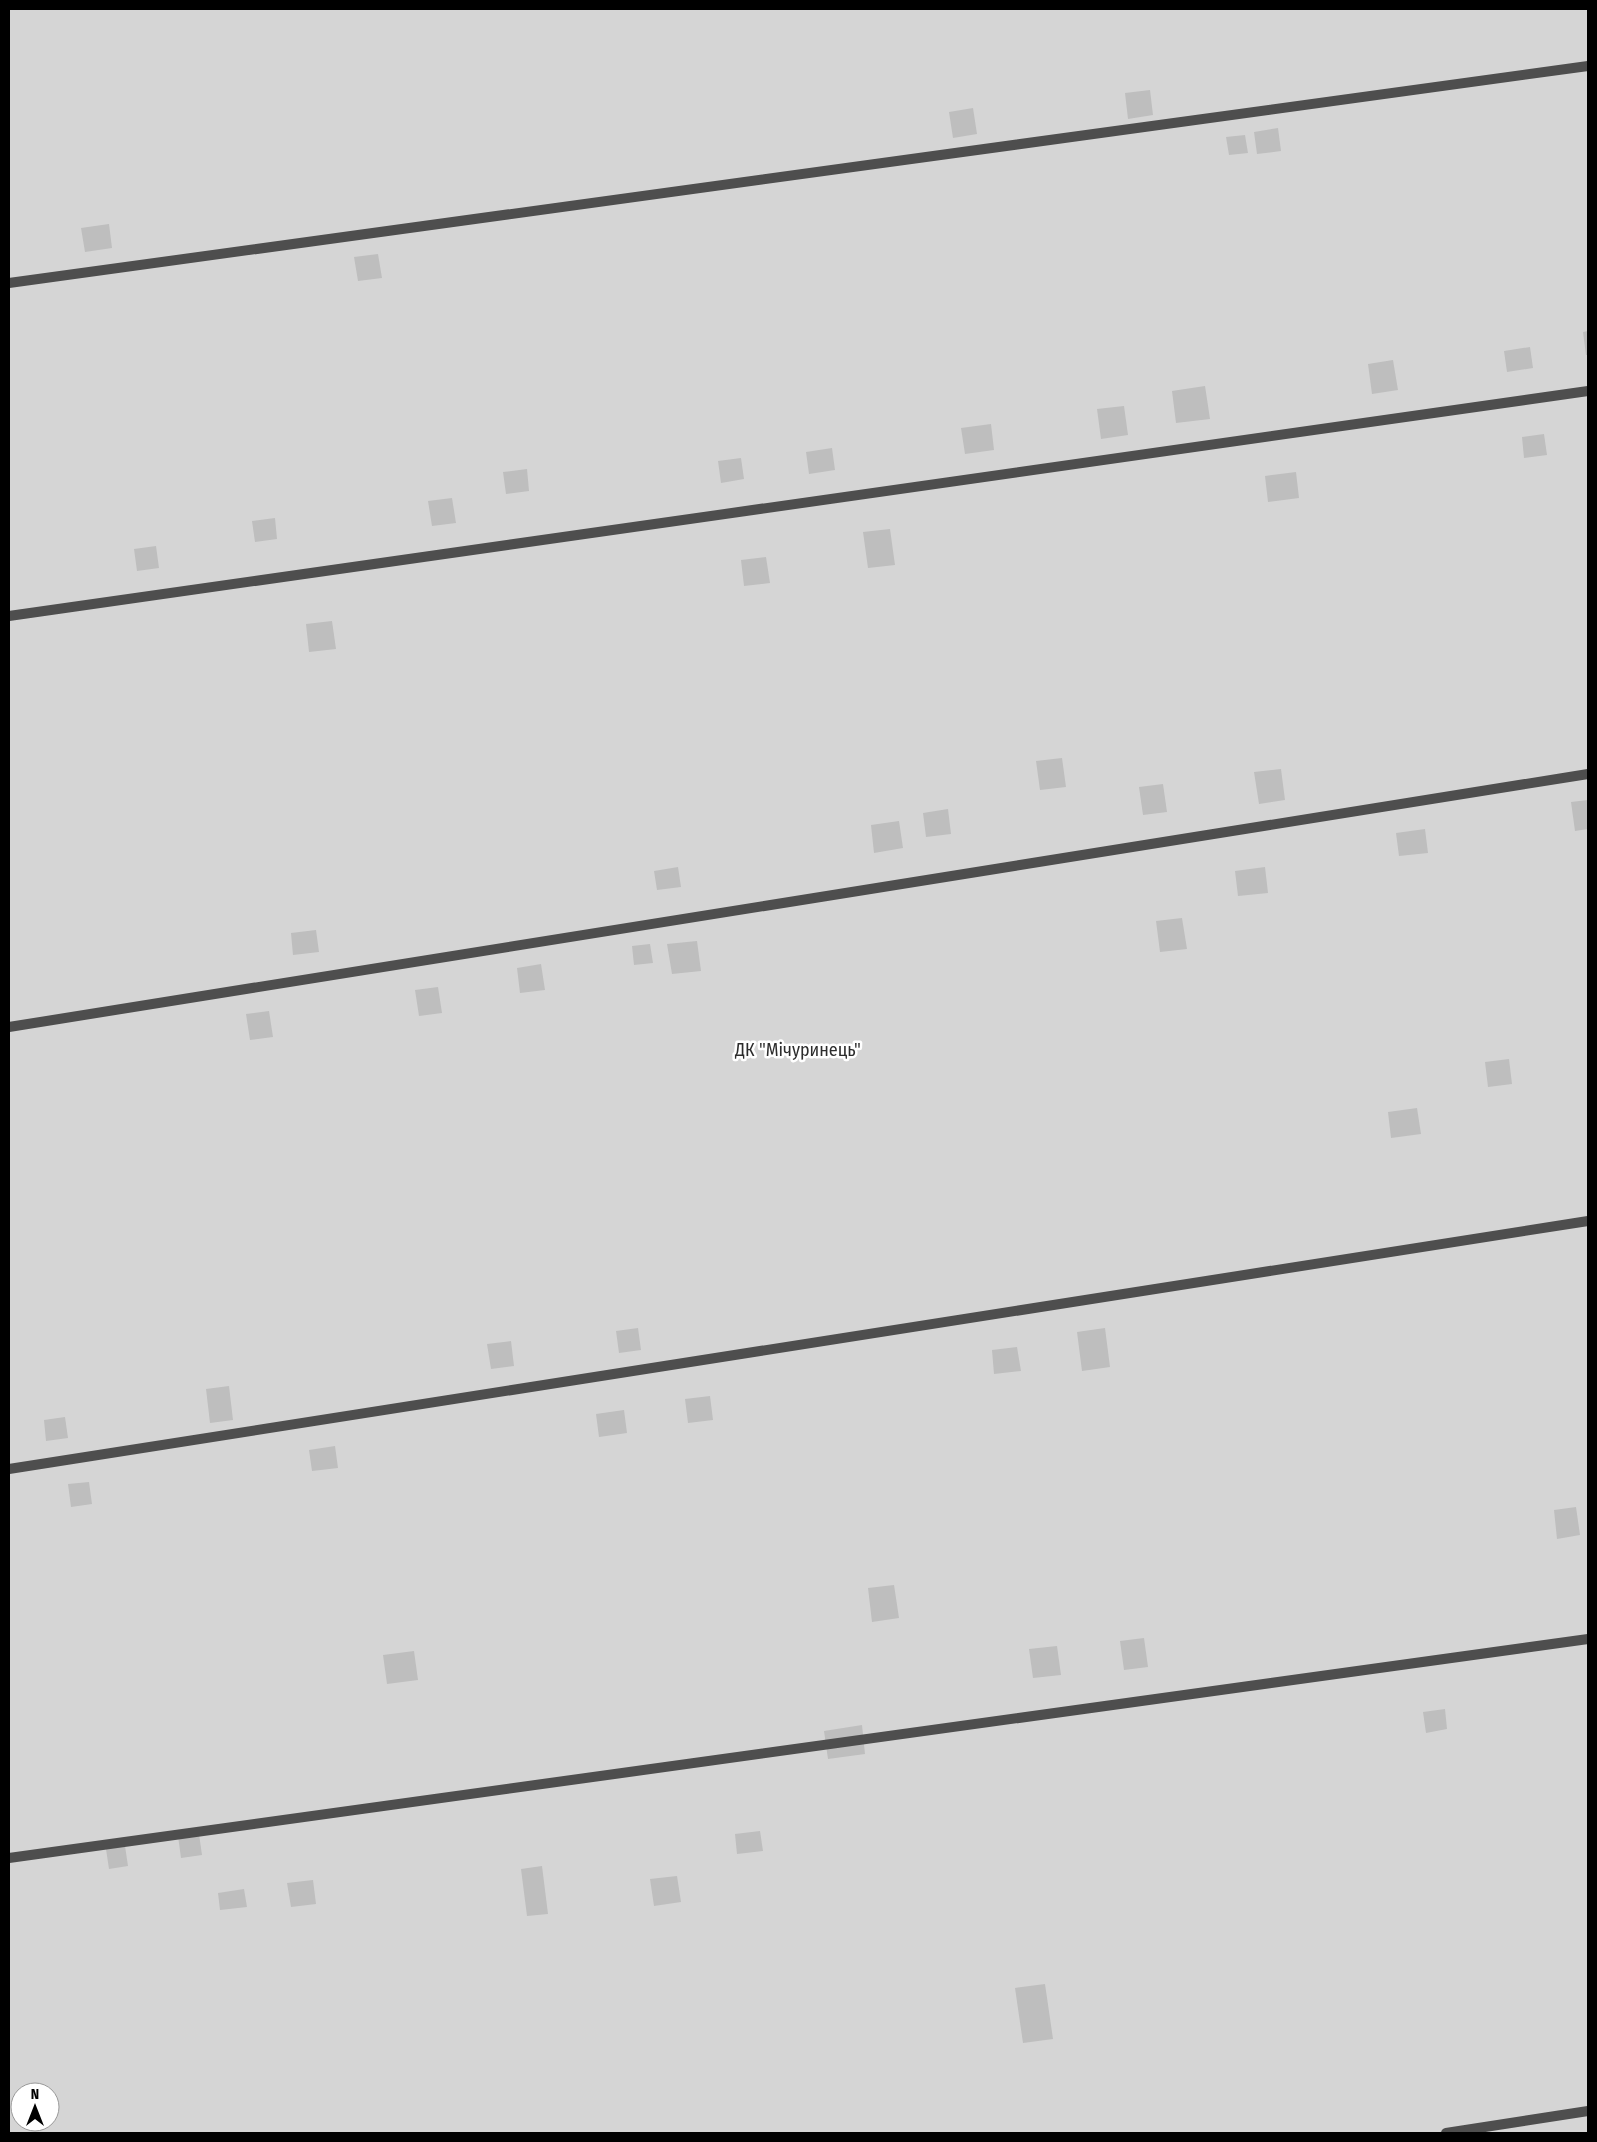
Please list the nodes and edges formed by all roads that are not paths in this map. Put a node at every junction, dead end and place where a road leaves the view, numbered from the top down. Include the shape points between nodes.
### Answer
1 (1588, 66) edge
2 (9, 283) edge
3 (1588, 391) edge
4 (9, 616) edge
5 (1588, 774) edge
6 (9, 1027) edge
7 (1588, 1220) edge
8 (9, 1469) edge
9 (1588, 1639) edge
10 (9, 1858) edge
11 (1588, 2111) edge
12 (1446, 2133) edge

1 - 2 lane
3 - 4 lane
5 - 6 lane
7 - 8 lane
9 - 10 lane
11 - 12 lane

